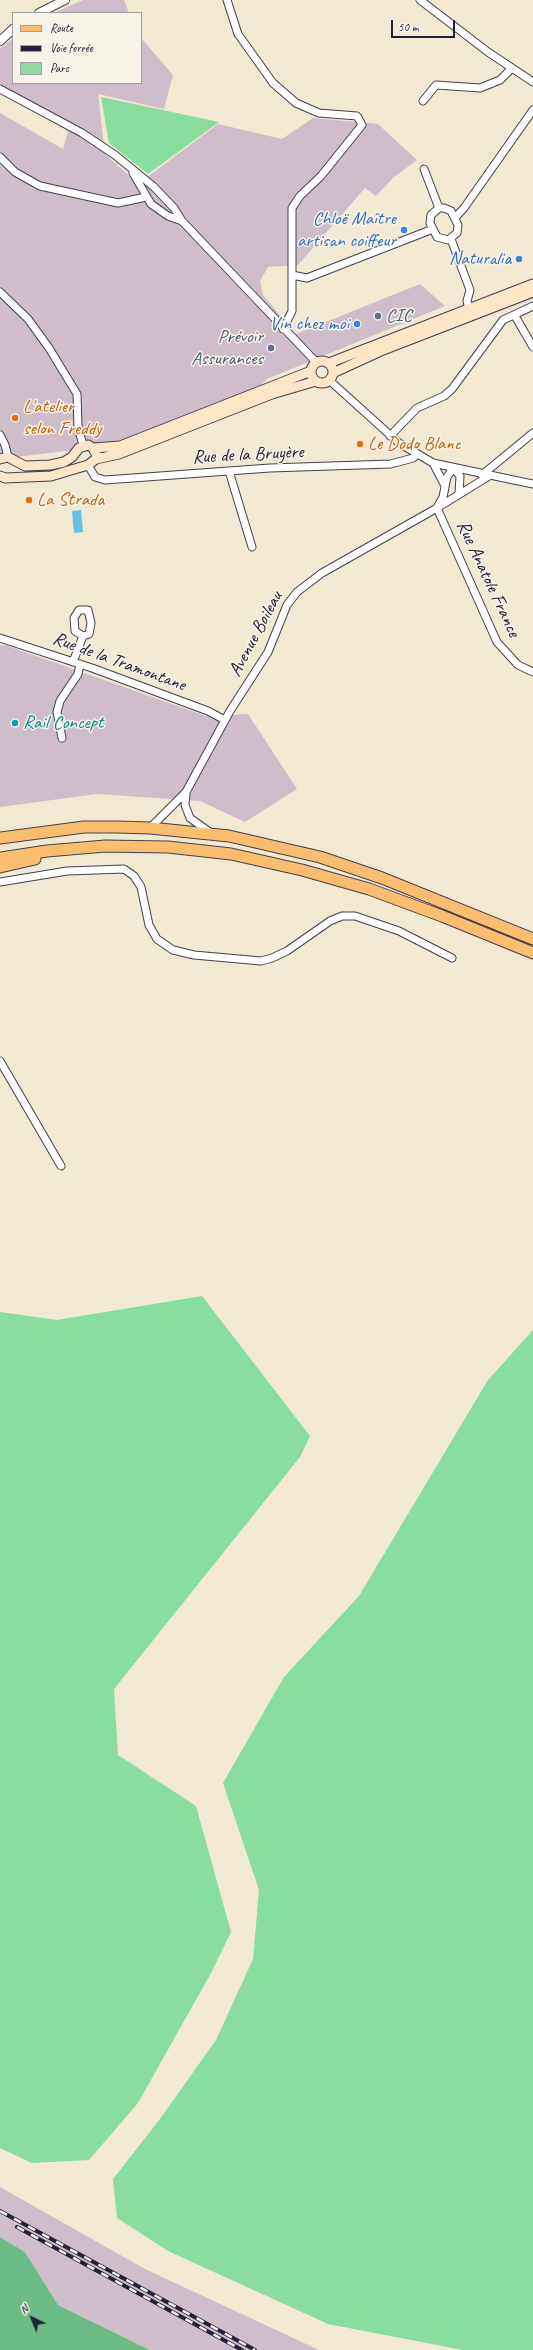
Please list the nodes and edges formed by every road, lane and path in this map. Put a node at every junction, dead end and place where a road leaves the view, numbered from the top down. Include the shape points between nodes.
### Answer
1 (66, 0) edge
2 (227, 0) edge
3 (420, 0) edge
4 (41, 12) edge
5 (12, 30) edge
6 (0, 41) edge
7 (512, 68) junction
8 (533, 82) edge
9 (0, 89) edge
10 (423, 101) dead end
11 (533, 110) edge
12 (0, 157) edge
13 (424, 169) dead end
14 (132, 171) junction
15 (146, 197) junction
16 (439, 208) junction
17 (455, 218) junction
18 (182, 221) junction
19 (432, 229) junction
20 (451, 239) junction
21 (292, 275) junction
22 (533, 284) edge
23 (0, 292) edge
24 (533, 292) edge
25 (533, 306) edge
26 (468, 309) junction
27 (515, 316) junction
28 (284, 329) junction
29 (533, 347) edge
30 (316, 362) junction
31 (329, 363) junction
32 (311, 371) junction
33 (332, 377) junction
34 (316, 381) junction
35 (533, 433) edge
36 (0, 435) edge
37 (390, 436) junction
38 (83, 445) junction
39 (93, 448) junction
40 (417, 455) junction
41 (4, 458) edge
42 (96, 459) junction
43 (498, 462) junction
44 (433, 463) junction
45 (88, 465) junction
46 (453, 468) junction
47 (229, 471) junction
48 (0, 476) edge
49 (489, 476) junction
50 (533, 484) edge
51 (445, 486) junction
52 (459, 492) junction
53 (437, 508) junction
54 (252, 546) dead end
55 (83, 636) dead end
56 (0, 638) edge
57 (77, 663) junction
58 (533, 672) edge
59 (225, 720) junction
60 (62, 738) dead end
61 (186, 792) junction
62 (150, 828) junction
63 (211, 833) junction
64 (0, 838) edge
65 (105, 846) junction
66 (0, 858) edge
67 (0, 867) edge
68 (0, 882) edge
69 (533, 939) edge
70 (533, 953) edge
71 (452, 958) dead end
72 (0, 1061) edge
73 (61, 1166) dead end

1 - 4 street
2 - 21 street via 238,34 273,83 296,103 319,113 357,116 362,125 292,208
3 - 7 street
5 - 6 street
7 - 8 street
7 - 10 street via 500,80 480,88 436,85
9 - 14 street via 82,133 115,155
11 - 17 street
12 - 15 street via 15,172 40,186 118,203
13 - 16 street
14 - 15 street
14 - 18 street via 154,187 174,208
15 - 18 street via 168,216
16 - 17 street via 448,209
16 - 19 street via 431,215
17 - 20 street via 458,229
18 - 28 street
19 - 20 street via 440,239
19 - 21 street via 307,278
20 - 26 street via 470,290
21 - 28 street via 292,311
22 - 26 main road
23 - 38 street via 28,319 77,394 78,427
24 - 33 main road via 384,350
25 - 27 street
26 - 31 main road
27 - 29 street
27 - 37 street via 503,320 452,389 444,396 417,408
28 - 30 street
30 - 31 main road via 321,360
30 - 32 main road
31 - 33 main road
32 - 34 main road
32 - 39 main road via 120,446
33 - 34 main road via 323,383
33 - 37 street
34 - 42 main road via 272,394 117,455
35 - 43 street, Avenue Boileau
36 - 41 street via 5,445
37 - 40 street
38 - 39 main road
38 - 41 main road via 72,457 50,465 25,466
39 - 42 main road
40 - 44 street
40 - 47 street, Rue de la Bruyère via 391,464
42 - 45 main road
43 - 49 street, Avenue Boileau
43 - 49 street
44 - 46 street
44 - 51 street
45 - 47 street, Rue de la Bruyère via 95,477 106,480
45 - 48 main road via 51,476
46 - 49 street
46 - 51 street
46 - 52 street via 460,476
47 - 54 street
49 - 50 street
49 - 52 street, Avenue Boileau
51 - 53 street
52 - 53 street, Avenue Boileau
53 - 58 street, Rue Anatole France via 497,642 518,665
53 - 59 street, Avenue Boileau via 322,573 296,592 287,605 268,652
55 - 57 street
56 - 57 street, Rue de la Tramontane
57 - 59 street, Rue de la Tramontane via 208,711
57 - 60 street via 78,674 60,701 57,712
59 - 61 street, Avenue Boileau
61 - 62 street, Avenue Boileau
61 - 63 street via 185,806 190,818
62 - 63 main road
62 - 64 main road via 84,827
63 - 69 main road via 270,844 333,862 445,902
65 - 66 main road
65 - 67 main road
65 - 70 main road via 196,849 302,870 369,889
68 - 71 street via 67,871 124,869 134,876 141,887 149,925 157,939 173,950 194,956 261,961 287,951 330,921 342,916 355,916 399,932
72 - 73 street

